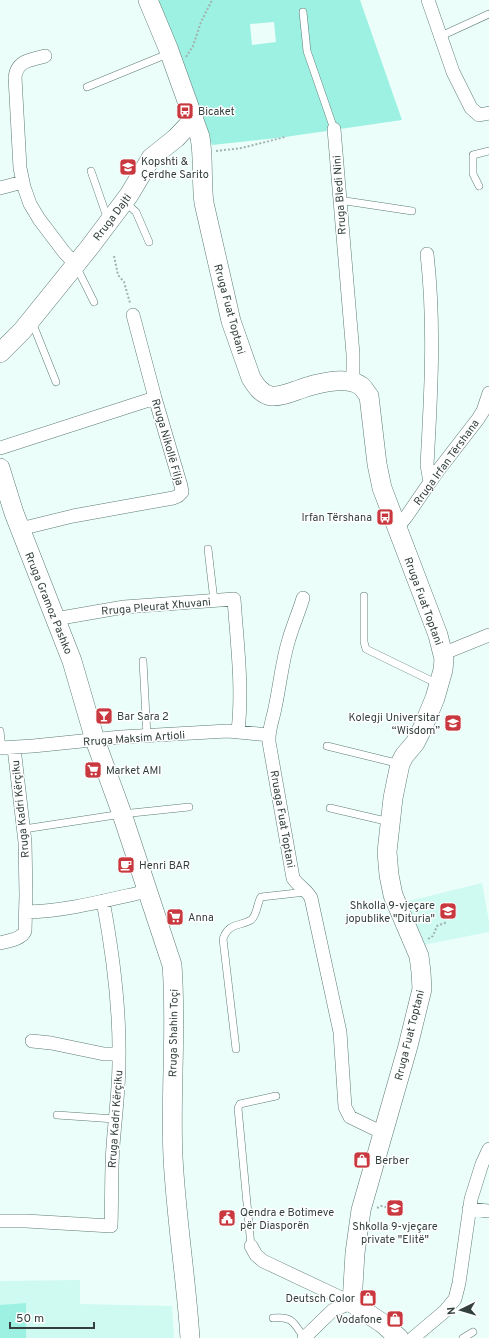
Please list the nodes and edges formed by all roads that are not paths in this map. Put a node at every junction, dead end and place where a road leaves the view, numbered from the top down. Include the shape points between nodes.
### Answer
1 (148, 0) edge
2 (428, 0) edge
3 (303, 12) dead end
4 (489, 14) edge
5 (441, 36) junction
6 (170, 53) junction
7 (45, 56) dead end
8 (87, 87) dead end
9 (489, 113) edge
10 (194, 119) junction
11 (334, 129) joint
12 (489, 151) edge
13 (91, 171) dead end
14 (23, 182) junction
15 (479, 186) dead end
16 (0, 188) edge
17 (339, 200) junction
18 (125, 201) junction
19 (412, 211) dead end
20 (109, 222) junction
21 (149, 242) dead end
22 (427, 254) dead end
23 (76, 264) junction
24 (94, 302) dead end
25 (133, 315) road end
26 (31, 319) junction
27 (1, 349) edge
28 (56, 382) dead end
29 (353, 382) junction
30 (489, 393) edge
31 (155, 398) junction
32 (0, 448) edge
33 (0, 468) edge
34 (430, 482) junction
35 (397, 528) junction
36 (20, 529) junction
37 (208, 549) dead end
38 (364, 596) dead end
39 (303, 598) dead end
40 (214, 601) junction
41 (55, 619) junction
42 (489, 636) edge
43 (442, 654) junction
44 (143, 661) dead end
45 (440, 685) junction
46 (0, 731) edge
47 (238, 731) junction
48 (269, 735) junction
49 (147, 736) junction
50 (95, 740) junction
51 (327, 746) dead end
52 (5, 748) edge
53 (400, 764) junction
54 (189, 806) dead end
55 (330, 808) dead end
56 (122, 814) junction
57 (390, 822) junction
58 (24, 829) junction
59 (148, 891) junction
60 (306, 892) junction
61 (103, 901) junction
62 (26, 912) junction
63 (0, 943) edge
64 (32, 1041) dead end
65 (236, 1049) dead end
66 (119, 1054) junction
67 (276, 1096) dead end
68 (57, 1115) dead end
69 (115, 1119) junction
70 (383, 1133) junction
71 (489, 1149) edge
72 (469, 1209) junction
73 (489, 1211) edge
74 (0, 1221) edge
75 (251, 1246) joint
76 (352, 1303) junction
77 (273, 1318) dead end
78 (473, 1332) dead end
79 (190, 1338) edge
80 (304, 1338) edge
81 (399, 1338) edge
82 (413, 1338) edge
83 (463, 1338) edge

1 - 6 street, Rruga Fuat Toptani
2 - 5 street
3 - 11 lane, Rruga Bledi Nini via 307,51
4 - 5 lane
5 - 9 street via 453,72 471,108 479,115
6 - 8 lane
6 - 10 street, Rruga Fuat Toptani
7 - 14 street via 22,64 16,70 19,155
10 - 18 street, Rruga Dajti via 152,158
10 - 29 street, Rruga Fuat Toptani via 202,153 202,194 214,251 233,327 254,383 263,392 274,396 318,384
11 - 17 street, Rruga Bledi Nini
12 - 15 lane via 473,155 473,174
13 - 20 lane
14 - 16 street
14 - 23 street via 30,204 39,219
17 - 19 lane
17 - 29 street, Rruga Bledi Nini via 353,354
18 - 20 street, Rruga Dajti
18 - 21 lane via 136,212
20 - 23 street, Rruga Dajti
22 - 34 street via 432,354 427,465
23 - 24 lane
23 - 26 street, Rruga Dajti
25 - 31 street, Rruga Nikollë Filja
26 - 27 street, Rruga Dajti
26 - 28 lane
29 - 35 street, Rruga Fuat Toptani via 362,387 369,396 382,488
30 - 34 street, Rruga Irfan Tërshana via 478,419
31 - 32 street
31 - 36 street, Rruga Nikollë Filja via 181,486 180,495
33 - 36 street, Rruga Gramoz Pashko
34 - 35 street, Rruga Irfan Tërshana
35 - 43 street, Rruga Fuat Toptani via 438,635
36 - 41 street, Rruga Gramoz Pashko
37 - 40 lane
38 - 45 lane via 364,642 367,651
39 - 48 street, Rruaga Fuat Toptani via 289,638
40 - 41 street, Rruga Pleurat Xhuvani via 124,607
40 - 47 street, Rruga Pleurat Xhuvani via 234,599 240,674
41 - 50 street, Rruga Gramoz Pashko via 72,661
42 - 43 street
43 - 45 street, Rruga Fuat Toptani via 444,664
44 - 49 lane
45 - 53 street, Rruga Fuat Toptani via 415,743
46 - 52 lane
47 - 48 street, Rruga Maksim Artioli
47 - 49 street, Rruga Maksim Artioli
48 - 60 street, Rruaga Fuat Toptani via 293,878
49 - 50 street, Rruga Maksim Artioli
50 - 52 street, Rruga Maksim Artioli
50 - 56 street, Rruga Shahin Toçi
51 - 53 lane
52 - 58 street, Rruga Kadri Kërçiku
53 - 57 street, Rruga Fuat Toptani via 392,798
54 - 56 lane
55 - 57 lane
56 - 58 lane
56 - 59 street, Rruga Shahin Toçi
57 - 70 street, Rruga Fuat Toptani via 387,852 389,881 419,956 422,989
58 - 62 street, Rruga Kadri Kërçiku
59 - 61 street
59 - 79 street, Rruga Shahin Toçi via 172,965 173,1157
60 - 65 lane via 262,897 251,920 233,926 225,933 223,938
60 - 70 street, Rruaga Fuat Toptani via 311,898 340,1032 345,1107 350,1116
61 - 62 street via 54,911
61 - 66 street, Rruga Kadri Kërçiku via 116,983
62 - 63 street, Rruga Kadri Kërçiku via 24,934
64 - 66 street via 104,1054
66 - 69 street, Rruga Kadri Kërçiku
67 - 75 lane via 240,1104 238,1108
68 - 69 lane
69 - 74 street, Rruga Kadri Kërçiku via 111,1226
70 - 76 street, Rruga Fuat Toptani via 361,1210
71 - 72 street
72 - 73 street
72 - 82 street via 460,1283 455,1299
75 - 76 street via 263,1261
76 - 80 street via 333,1310
76 - 81 street
77 - 80 lane via 285,1317 292,1320
78 - 83 lane

